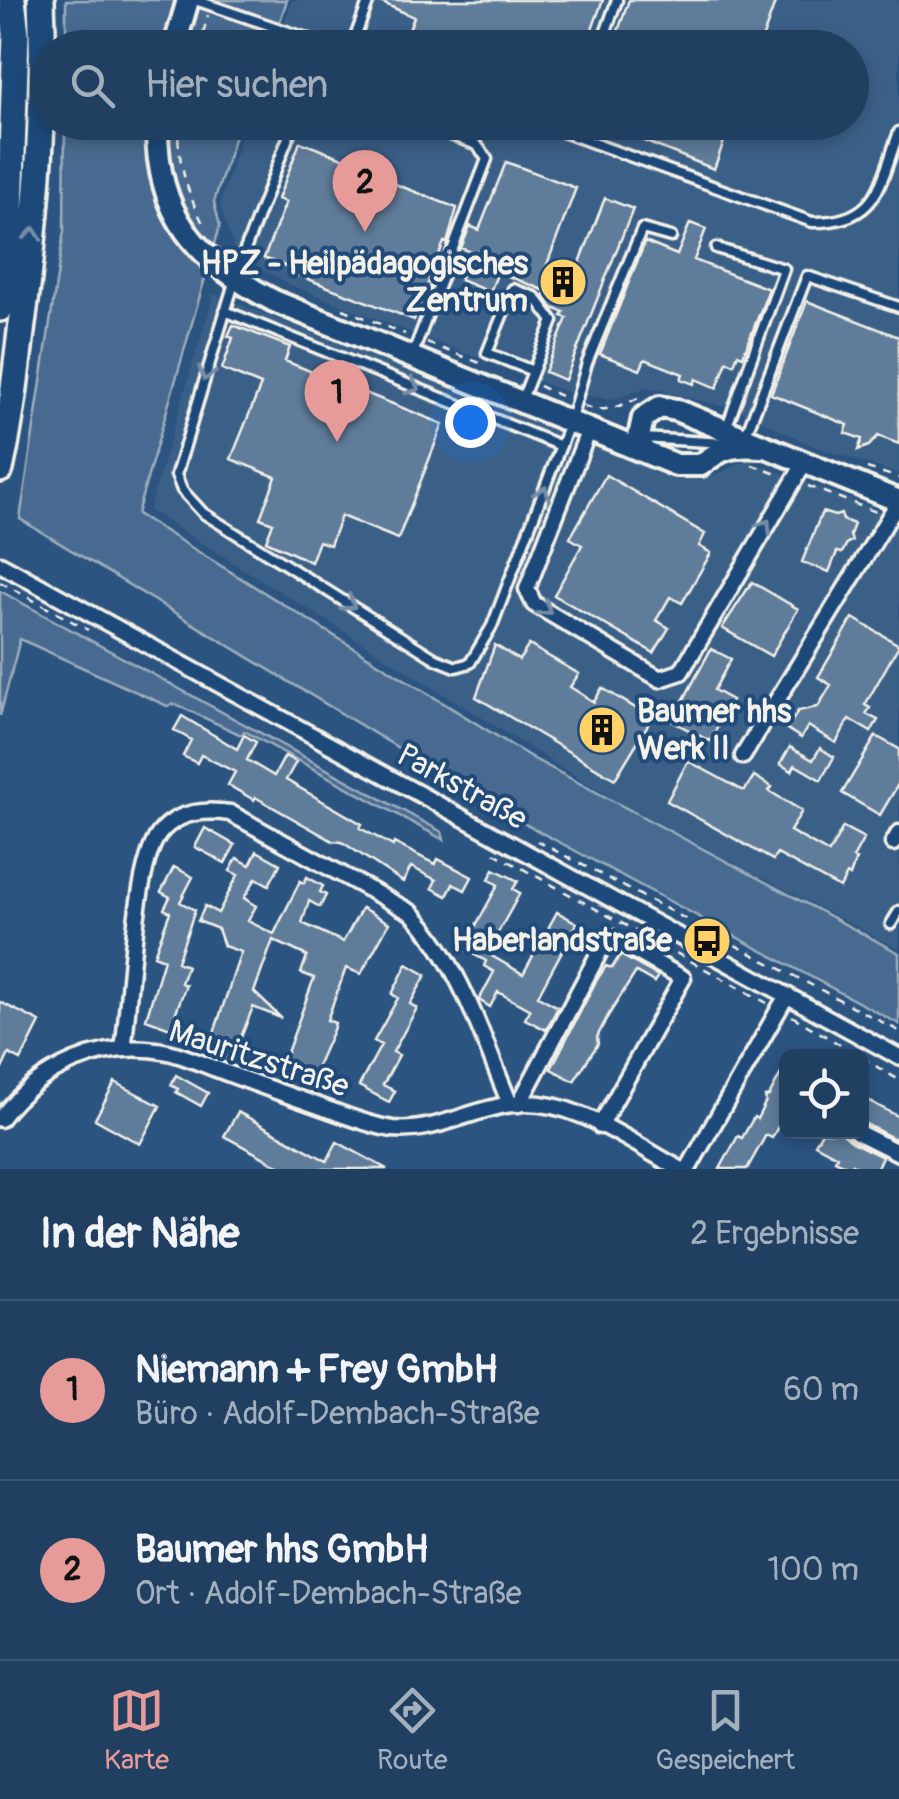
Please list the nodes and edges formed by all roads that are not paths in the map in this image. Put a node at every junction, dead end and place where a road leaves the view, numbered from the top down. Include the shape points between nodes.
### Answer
1 (12, 0) edge
2 (41, 0) edge
3 (192, 0) edge
4 (369, 0) edge
5 (617, 0) edge
6 (41, 30) edge
7 (181, 30) edge
8 (282, 30) edge
9 (358, 30) edge
10 (606, 30) edge
11 (899, 132) edge
12 (40, 140) edge
13 (157, 140) edge
14 (287, 140) edge
15 (464, 140) edge
16 (585, 140) edge
17 (672, 237) dead end
18 (716, 248) dead end
19 (234, 280) junction
20 (899, 307) edge
21 (0, 308) edge
22 (225, 312) junction
23 (412, 356) junction
24 (533, 372) junction
25 (522, 399) junction
26 (588, 426) junction
27 (640, 438) junction
28 (733, 441) junction
29 (561, 446) junction
30 (0, 468) edge
31 (798, 472) junction
32 (896, 501) edge
33 (0, 564) edge
34 (743, 756) dead end
35 (899, 912) edge
36 (891, 924) dead end
37 (787, 995) junction
38 (124, 1049) junction
39 (899, 1056) edge
40 (514, 1104) junction
41 (0, 1119) edge
42 (600, 1126) junction
43 (869, 1138) edge
44 (899, 1154) edge
45 (680, 1169) edge
46 (688, 1169) edge

1 - 21 highway via 9,243
6 -> 2 highway
3 - 7 main road
3 - 8 lane
4 - 9 lane
5 - 10 lane
11 - 16 lane via 871,202 835,222 812,222
30 -> 12 highway via 33,245
13 - 19 main road via 185,233
14 - 19 lane
15 - 23 lane via 487,159
17 - 26 lane via 642,229 586,364
18 - 28 lane via 784,268
19 - 22 lane
19 - 23 main road
20 - 28 lane via 807,276
22 -> 29 lane
22 -> 29 lane via 176,474 182,490 203,513 456,666 470,664 486,638
23 - 25 main road
24 - 24 lane via 553,321 535,297 513,289 487,353
24 - 25 lane
25 - 26 main road
26 - 27 main road
26 - 29 lane
26 -> 31 street via 527,589 534,604 660,679 681,672
27 - 28 lane
27 - 28 main road via 676,465 701,465
27 - 28 main road via 650,412 660,407
28 - 31 main road
31 - 32 main road
32 - 34 street
33 - 37 street, Parkstraße via 15,581
35 - 36 lane
37 - 39 street, Parkstraße
37 - 46 street
38 - 40 street, Mauritzstraße via 167,1052 394,1129 452,1123
38 - 40 street via 148,852 170,823 210,810 230,813 412,913 452,965
38 - 41 street, Mauritzstraße via 53,1070
40 - 42 street, Mauritzstraße via 546,1103
40 - 42 street via 608,936 683,978
42 - 45 street, Mauritzstraße
43 - 44 street

